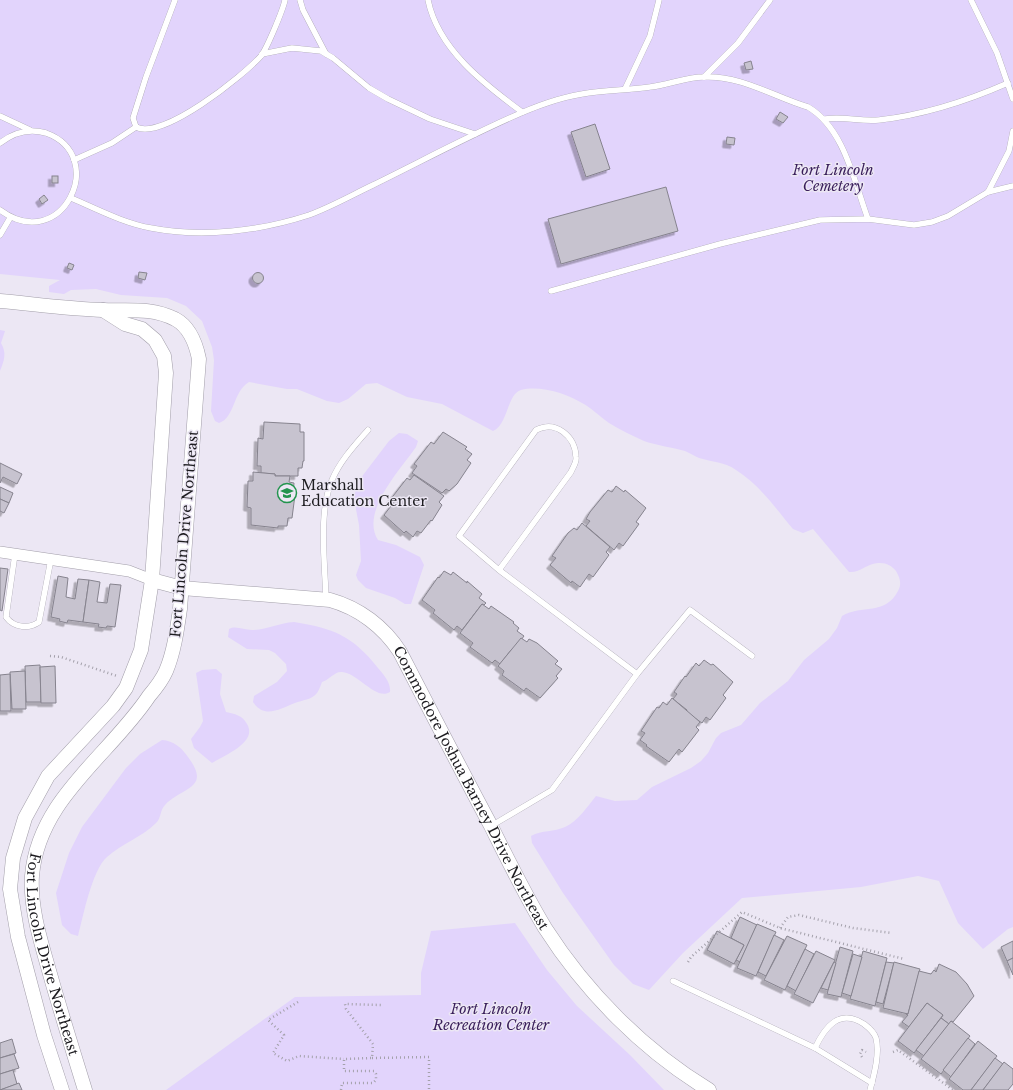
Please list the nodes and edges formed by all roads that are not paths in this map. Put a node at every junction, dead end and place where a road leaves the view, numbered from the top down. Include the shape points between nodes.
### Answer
1 (175, 0) edge
2 (285, 0) edge
3 (300, 0) edge
4 (428, 0) edge
5 (659, 0) edge
6 (770, 0) edge
7 (971, 0) edge
8 (262, 54) junction
9 (326, 54) junction
10 (704, 77) junction
11 (1008, 83) junction
12 (625, 89) junction
13 (1013, 99) edge
14 (522, 112) junction
15 (0, 116) edge
16 (825, 119) junction
17 (136, 127) junction
18 (32, 131) junction
19 (1013, 131) edge
20 (475, 134) junction
21 (0, 143) edge
22 (74, 160) junction
23 (1013, 186) edge
24 (988, 192) junction
25 (71, 198) junction
26 (0, 210) edge
27 (10, 218) junction
28 (868, 219) junction
29 (0, 235) edge
30 (551, 291) dead end
31 (0, 301) edge
32 (103, 310) junction
33 (368, 430) dead end
34 (0, 552) edge
35 (15, 554) junction
36 (51, 559) junction
37 (499, 570) junction
38 (152, 580) junction
39 (182, 588) junction
40 (326, 599) junction
41 (752, 656) dead end
42 (637, 674) junction
43 (490, 826) junction
44 (673, 981) dead end
45 (815, 1048) junction
46 (872, 1083) junction
47 (62, 1090) edge
48 (85, 1090) edge
49 (709, 1090) edge
50 (870, 1090) edge

1 - 17 lane via 146,77 134,118
2 - 8 lane
3 - 9 lane
4 - 14 lane via 431,15 441,34 468,67 494,92
5 - 12 lane via 650,36
6 - 10 lane via 738,43
7 - 11 lane via 997,53
8 - 9 lane via 292,48
8 - 17 lane via 227,87 184,115 153,129 142,130
9 - 20 lane via 369,88 388,99 430,119
10 - 12 lane
10 - 16 lane via 732,80 752,86 808,107
11 - 13 lane
11 - 16 lane via 959,104 905,116 867,121 837,117
12 - 14 lane via 586,93 555,100
14 - 20 lane
15 - 18 lane
16 - 28 lane via 838,137
17 - 22 lane via 112,143
18 - 21 lane via 9,136
18 - 22 lane via 51,135 68,149
19 - 24 lane via 1009,151
20 - 25 lane via 309,214 253,229 183,232 150,228 117,218
22 - 25 lane via 76,186
23 - 24 lane
24 - 28 lane via 948,216 932,222 914,225
25 - 27 lane via 63,209 42,221 22,222
26 - 27 lane
27 - 29 lane
28 - 30 lane via 820,220 720,244
31 - 32 street, Fort Lincoln Drive Northeast
32 - 38 street, Fort Lincoln Drive Northeast via 125,324 142,329 155,340 164,356 166,373
32 - 39 street, Fort Lincoln Drive Northeast via 152,310 176,320 189,332 196,347 199,360
33 - 40 lane via 341,463 332,481 325,508
34 - 35 street
35 - 36 street
35 - 36 lane via 6,617 10,622 32,627 41,618
36 - 38 street via 129,571
37 - 37 lane via 459,536 536,430 553,426 570,437 577,458 571,472
37 - 42 lane
38 - 39 street, Commodore Joshua Barney Drive Northeast
38 - 47 street, Fort Lincoln Drive Northeast via 141,650 126,688 113,706 48,776 25,818 13,858 10,889 18,937 44,1035
39 - 40 street, Commodore Joshua Barney Drive Northeast
39 - 48 street, Fort Lincoln Drive Northeast via 177,631 166,672 137,715 68,789 45,830 32,876 37,927
40 - 43 street, Commodore Joshua Barney Drive Northeast via 363,614 395,645
41 - 42 lane via 690,610
42 - 43 lane via 552,790
43 - 49 street, Commodore Joshua Barney Drive Northeast via 541,921 561,952 587,984 644,1042
44 - 45 lane
45 - 46 lane
45 - 46 lane via 831,1024 842,1018 856,1019 868,1027 875,1036 878,1050
46 - 50 lane

